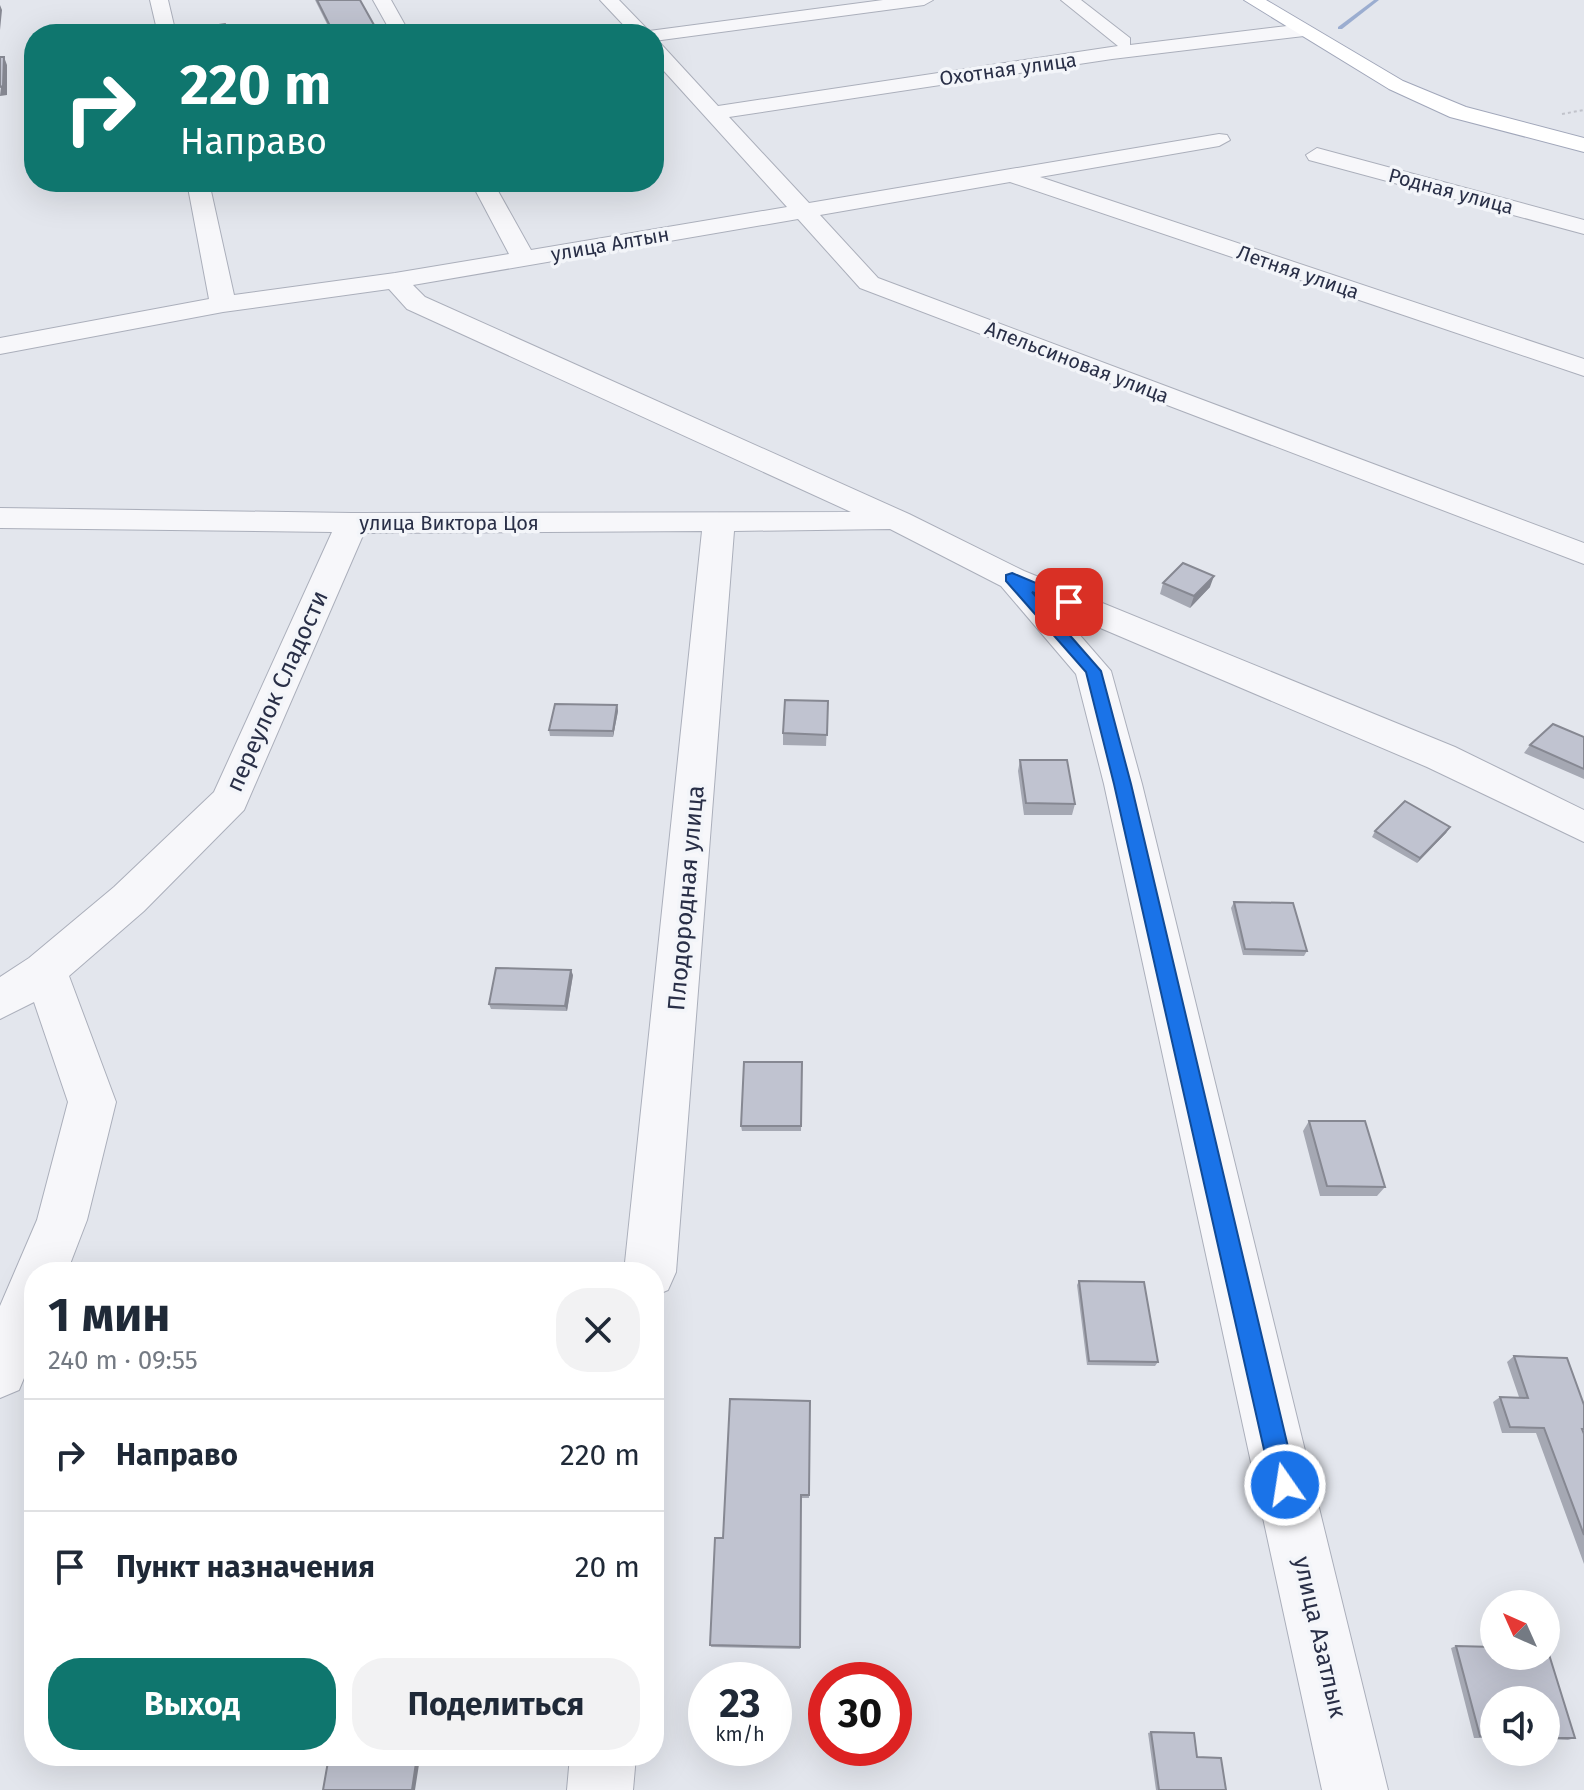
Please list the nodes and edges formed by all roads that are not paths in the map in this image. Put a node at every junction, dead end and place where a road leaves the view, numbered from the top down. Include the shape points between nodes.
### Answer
1 (159, 0) edge
2 (382, 0) edge
3 (609, 0) edge
4 (924, 0) edge
5 (1070, 0) edge
6 (1253, 0) edge
7 (165, 24) edge
8 (395, 24) edge
9 (632, 24) edge
10 (1304, 30) junction
11 (664, 34) edge
12 (1123, 42) dead end
13 (664, 59) edge
14 (713, 113) junction
15 (1219, 140) dead end
16 (1584, 145) edge
17 (1317, 155) dead end
18 (1013, 176) junction
19 (200, 192) edge
20 (487, 192) edge
21 (803, 211) junction
22 (1584, 227) edge
23 (524, 259) junction
24 (395, 281) junction
25 (223, 304) junction
26 (0, 346) edge
27 (1584, 368) edge
28 (0, 518) edge
29 (898, 521) junction
30 (352, 523) junction
31 (719, 523) junction
32 (1584, 554) edge
33 (1012, 578) junction
34 (1584, 827) edge
35 (45, 971) junction
36 (0, 1000) edge
37 (45, 1262) edge
38 (651, 1262) edge
39 (24, 1312) edge
40 (0, 1371) edge
41 (602, 1766) edge
42 (600, 1790) edge
43 (1355, 1790) edge

1 - 7 street
2 - 8 street
3 - 9 street
4 - 11 street
5 - 12 street
6 - 10 main road
10 - 14 street, Охотная улица
10 - 16 main road via 1396,85 1458,112
13 - 14 street, Апельсиновая улица
14 - 21 street, Апельсиновая улица
15 - 18 street, улица Алтын
17 - 22 street, Родная улица
18 - 21 street, улица Алтын
18 - 27 street, Летняя улица
19 - 25 street
20 - 23 street
21 - 23 street, улица Алтын
21 - 32 street, Апельсиновая улица via 869,283
23 - 24 street, улица Алтын
24 - 25 street, улица Алтын
24 - 29 street via 416,303
25 - 26 street, улица Алтын
28 - 30 street, улица Виктора Цоя
29 - 31 street, улица Виктора Цоя
29 - 33 street
30 - 31 street, улица Виктора Цоя
30 - 35 street, переулок Сладости via 230,800 129,899
31 - 38 street, Плодородная улица
33 - 34 street via 1441,757
33 - 43 street, улица Азатлык via 1093,671
35 - 36 street, переулок Сладости
35 - 37 street via 92,1102 62,1220
39 - 40 street
41 - 42 street

